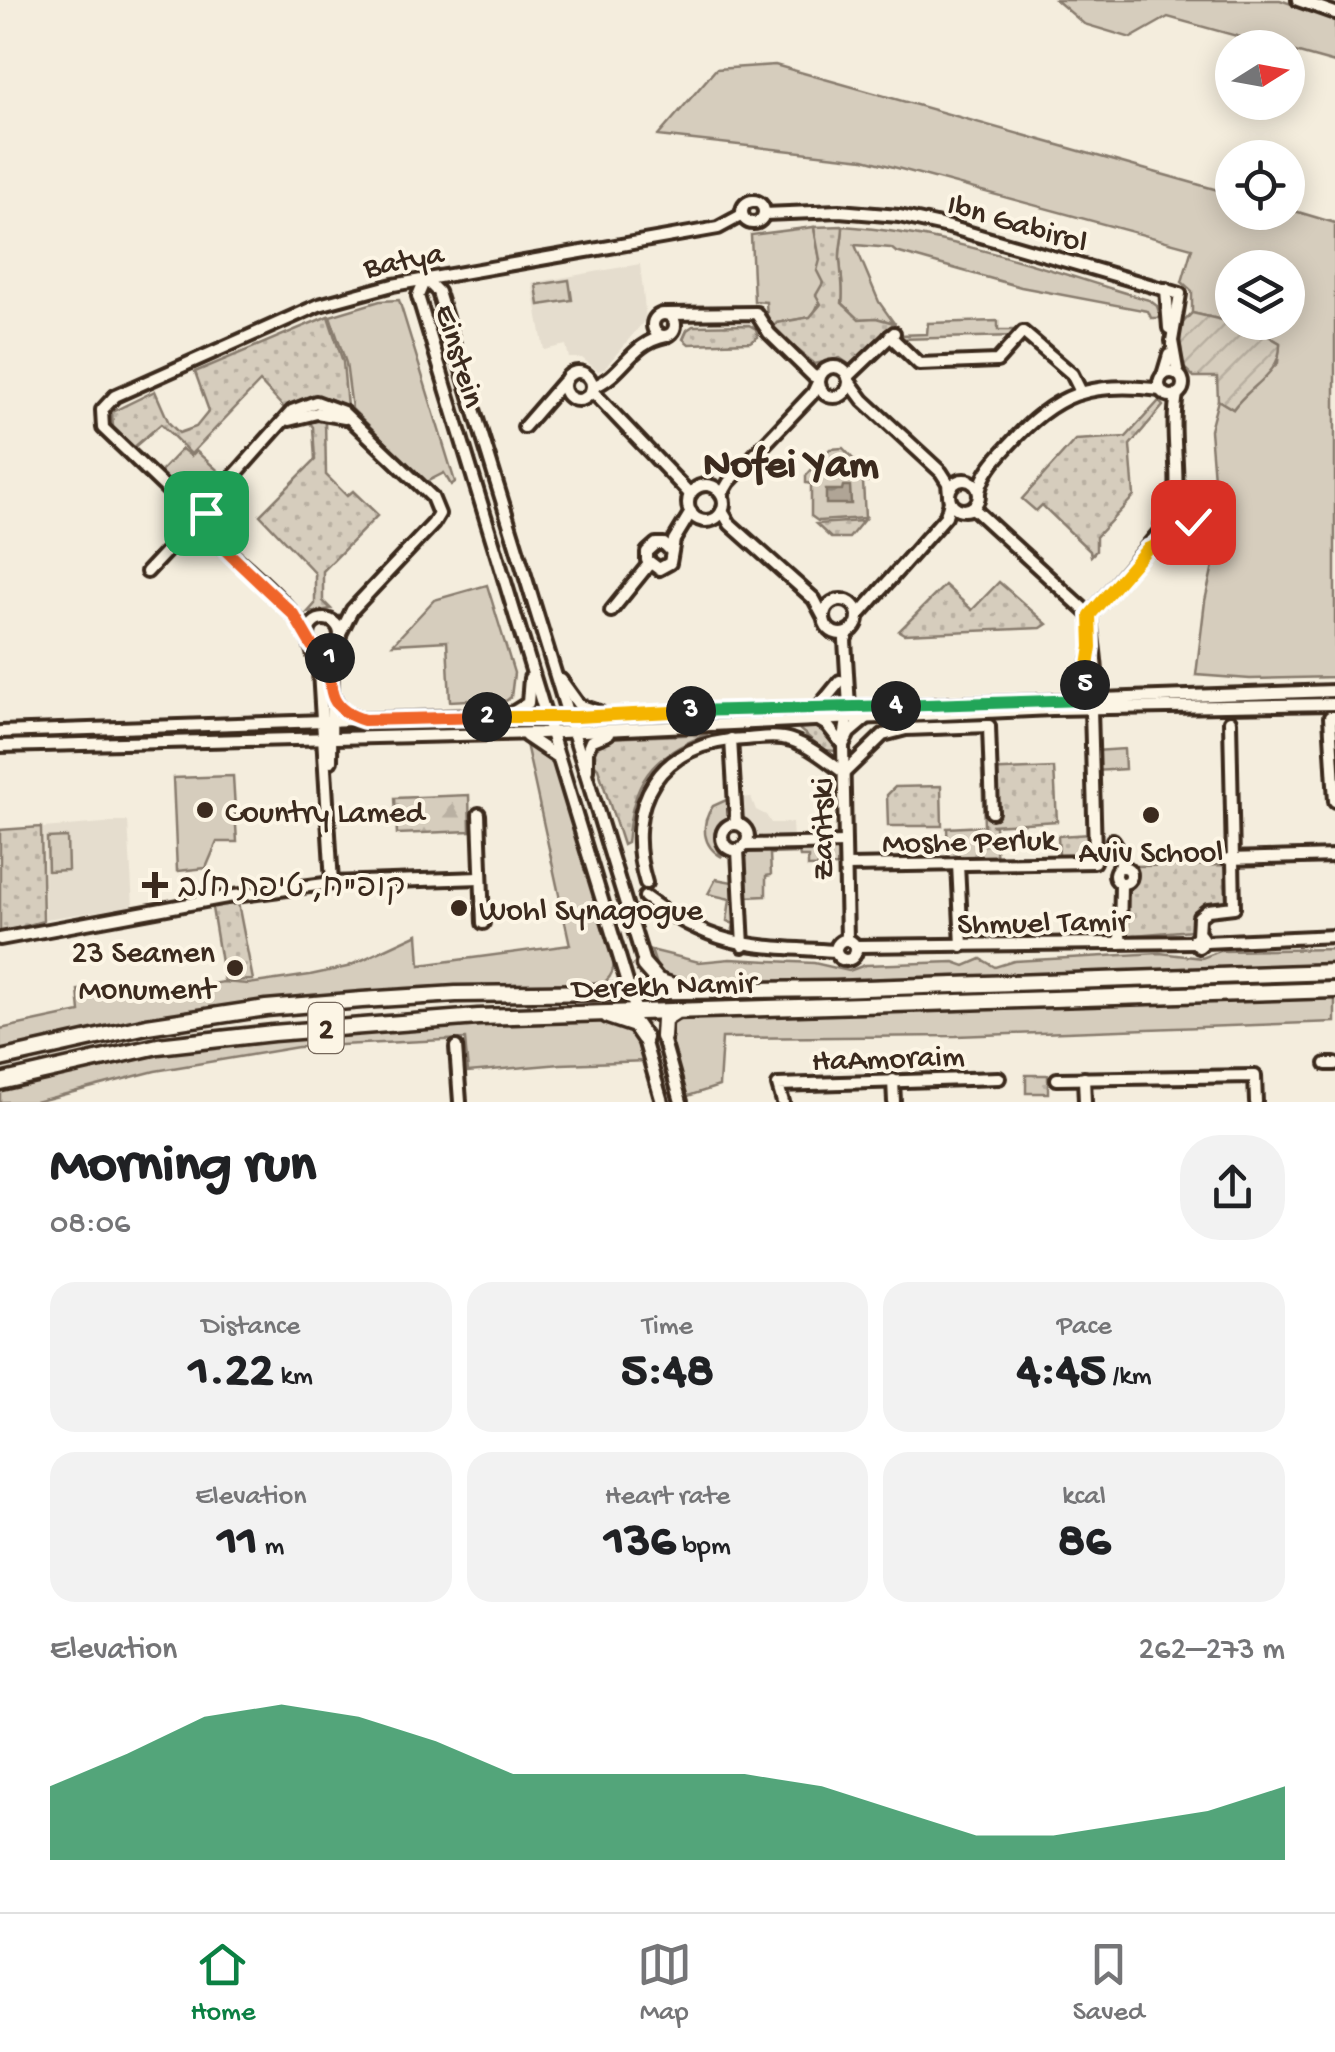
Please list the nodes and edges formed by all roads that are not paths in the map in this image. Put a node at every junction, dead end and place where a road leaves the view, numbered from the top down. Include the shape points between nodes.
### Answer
1 (1298, 0) edge
2 (1335, 13) edge
3 (764, 214) junction
4 (742, 215) junction
5 (425, 278) junction
6 (1166, 289) junction
7 (667, 314) junction
8 (695, 314) junction
9 (653, 326) junction
10 (675, 326) junction
11 (666, 336) junction
12 (586, 374) junction
13 (1178, 375) junction
14 (567, 378) junction
15 (819, 379) junction
16 (849, 379) junction
17 (1162, 384) junction
18 (1080, 390) junction
19 (590, 392) junction
20 (1178, 394) junction
21 (837, 396) junction
22 (570, 398) junction
23 (863, 400) junction
24 (796, 412) junction
25 (536, 414) junction
26 (1174, 414) junction
27 (524, 427) dead end
28 (987, 470) junction
29 (941, 472) junction
30 (965, 480) junction
31 (694, 490) junction
32 (720, 491) junction
33 (216, 496) junction
34 (174, 497) junction
35 (950, 497) junction
36 (973, 502) junction
37 (195, 506) junction
38 (1178, 511) junction
39 (718, 515) junction
40 (695, 516) junction
41 (946, 516) junction
42 (183, 519) junction
43 (207, 519) junction
44 (195, 531) junction
45 (1164, 535) junction
46 (177, 540) junction
47 (217, 542) junction
48 (670, 545) junction
49 (652, 566) junction
50 (148, 572) dead end
51 (876, 593) junction
52 (814, 599) junction
53 (832, 602) junction
54 (853, 604) junction
55 (352, 610) junction
56 (611, 611) dead end
57 (294, 615) junction
58 (1090, 615) junction
59 (824, 616) junction
60 (858, 616) junction
61 (326, 620) junction
62 (842, 633) junction
63 (340, 634) junction
64 (310, 640) junction
65 (332, 649) junction
66 (525, 651) junction
67 (553, 665) junction
68 (844, 681) junction
69 (331, 690) junction
70 (1335, 692) edge
71 (320, 698) junction
72 (1090, 703) junction
73 (1335, 704) edge
74 (845, 711) junction
75 (869, 712) junction
76 (816, 713) junction
77 (620, 714) junction
78 (546, 716) junction
79 (503, 717) junction
80 (568, 717) junction
81 (1335, 717) edge
82 (364, 720) junction
83 (1230, 720) dead end
84 (298, 722) junction
85 (325, 722) junction
86 (644, 727) junction
87 (572, 731) junction
88 (0, 732) edge
89 (550, 732) junction
90 (510, 733) junction
91 (325, 737) junction
92 (349, 738) junction
93 (731, 739) junction
94 (843, 744) junction
95 (0, 746) edge
96 (560, 762) junction
97 (329, 766) junction
98 (844, 773) junction
99 (1334, 782) edge
100 (590, 790) junction
101 (1335, 801) edge
102 (992, 812) dead end
103 (480, 814) dead end
104 (736, 823) junction
105 (1112, 840) dead end
106 (844, 844) junction
107 (742, 848) junction
108 (1335, 856) edge
109 (1231, 859) junction
110 (958, 864) junction
111 (846, 866) junction
112 (481, 878) junction
113 (332, 883) junction
114 (646, 883) dead end
115 (644, 897) dead end
116 (483, 923) dead end
117 (1335, 936) edge
118 (0, 939) edge
119 (1199, 940) junction
120 (1120, 943) junction
121 (743, 946) junction
122 (962, 946) junction
123 (853, 947) junction
124 (836, 951) junction
125 (644, 964) junction
126 (1335, 972) edge
127 (1335, 990) edge
128 (689, 992) junction
129 (631, 993) junction
130 (652, 993) junction
131 (683, 1009) junction
132 (656, 1010) junction
133 (636, 1011) junction
134 (592, 1012) junction
135 (663, 1037) junction
136 (644, 1038) junction
137 (456, 1047) dead end
138 (0, 1059) edge
139 (999, 1078) dead end
140 (1084, 1078) junction
141 (1057, 1079) dead end
142 (893, 1080) junction
143 (0, 1082) edge
144 (460, 1102) edge
145 (662, 1102) edge
146 (681, 1102) edge
147 (782, 1102) edge
148 (894, 1102) edge
149 (1085, 1102) edge
150 (1256, 1102) edge

1 - 2 street
3 - 4 street via 752,223
3 - 4 street via 761,203 750,200
3 - 6 street, Ibn Gabirol via 874,212
4 - 5 street, Batya via 718,228
5 - 34 street, Batya via 319,305 106,405 100,416 106,432
5 - 66 street, Einstein via 418,296
5 - 67 street, Einstein via 438,292
6 - 13 street, Ibn Gabirol via 1180,294 1172,340
6 - 17 street via 1168,363
7 - 8 street
7 - 9 street
7 - 10 street
8 - 10 street
8 - 15 street via 756,313 768,333
9 - 11 street
9 - 12 street via 610,373
10 - 11 street
11 - 19 street via 645,342
12 - 14 street
12 - 19 street
13 - 17 street via 1170,372
13 - 20 street
14 - 22 street
14 - 25 street
15 - 16 street via 836,367
15 - 21 street via 821,390
15 - 24 street
16 - 18 street via 893,334 919,364 996,361 1023,332 1072,374
16 - 21 street
16 - 23 street
17 - 18 street
17 - 20 street
17 - 26 street
18 - 28 street via 1044,410
19 - 22 street
19 - 31 street
20 - 26 street
21 - 23 street
21 - 24 street via 815,398
22 - 25 street
23 - 29 street
24 - 32 street
25 - 27 street
26 - 38 street
28 - 30 street
28 - 36 street
29 - 30 street
29 - 35 street
30 - 35 street via 953,484
30 - 36 street
31 - 32 street via 705,484
31 - 40 street
32 - 39 street
33 - 37 street
33 - 43 street
33 - 55 street via 280,426 300,415 317,412 355,423 438,508 437,518
34 - 37 street
34 - 42 street
35 - 36 street
35 - 41 street
36 - 41 street
36 - 58 street
37 - 42 street
37 - 43 street
38 - 45 street via 1162,520
38 - 45 street via 1192,519 1197,537 1181,543
39 - 40 street
39 - 52 street
40 - 48 street
41 - 51 street
42 - 44 street
42 - 46 street
43 - 44 street
43 - 47 street
44 - 46 street
44 - 47 street
45 - 58 street
46 - 50 street
47 - 57 street
48 - 49 street via 667,566
48 - 49 street via 650,548
49 - 56 street
51 - 54 street
51 - 60 street
52 - 53 street
52 - 59 street
53 - 54 street
53 - 59 street
54 - 60 street
55 - 61 street
55 - 63 street
57 - 61 street
57 - 64 street
58 - 72 street
59 - 62 street via 827,627
60 - 62 street via 855,628
61 - 63 street
61 - 64 street via 310,626
62 - 68 street, Zaritski
63 - 65 street
64 - 65 street via 323,651
64 - 71 street
65 - 69 street
66 - 78 street, Einstein
66 - 79 street via 528,702
67 - 77 street via 579,706
67 - 80 street, Einstein
68 - 74 street, Zaritski
68 - 75 street
68 - 76 street
69 - 82 street via 338,708
69 - 85 street
70 - 72 street
71 - 84 street
71 - 85 street
72 - 73 street
72 - 75 street
72 - 110 street, Moshe Perluk via 1095,857
74 - 75 street
74 - 76 street
74 - 94 street, Zaritski
75 - 94 street
76 - 77 street
76 - 86 street
76 - 94 street
77 - 80 street
78 - 79 street
78 - 80 street
78 - 89 street, Einstein
79 - 82 street
80 - 87 street, Einstein
81 - 99 street
82 - 85 street
83 - 109 street
84 - 85 street
84 - 88 street
85 - 91 street
86 - 87 street
86 - 100 street via 591,741
87 - 89 street
87 - 100 street, Einstein
89 - 90 street
89 - 96 street, Einstein
90 - 92 street
90 - 96 street via 533,738
91 - 92 street
91 - 95 street
91 - 97 street
92 - 97 street
93 - 98 street via 794,740
93 - 104 street
93 - 114 street via 690,751 647,794 637,836
94 - 98 street, Zaritski
96 - 129 street, Einstein
97 - 113 street
98 - 102 street via 884,735 990,726
98 - 106 street, Zaritski
99 - 101 street
100 - 125 street, Einstein
103 - 112 street
104 - 107 street via 748,832
104 - 107 street via 722,837 726,847
105 - 120 street via 1120,851
106 - 107 street, Moshe Perluk
106 - 111 street, Zaritski
107 - 121 street
108 - 109 street
109 - 119 street via 1234,907 1199,917
110 - 111 street, Moshe Perluk
110 - 122 street
111 - 123 street, Zaritski
112 - 113 street
112 - 116 street
113 - 118 street
115 - 121 street via 702,933
117 - 119 street, Shmuel Tamir
119 - 120 street, Shmuel Tamir
120 - 122 street, Shmuel Tamir
121 - 124 street
122 - 123 street, Shmuel Tamir
123 - 124 street via 839,943
123 - 124 street, Shmuel Tamir via 842,959
125 - 128 highway via 658,981
125 - 130 street, Einstein
126 - 128 highway, Derekh Namir / 2
127 - 131 highway, Derekh Namir / 2
128 - 130 highway, Derekh Namir / 2
129 - 130 highway, Derekh Namir / 2
129 - 133 street, Einstein
129 - 138 highway, Derekh Namir / 2 via 456,994 266,1008
130 - 132 street, Einstein
131 - 132 highway, Derekh Namir / 2
131 - 135 highway via 664,1019
132 - 133 highway, Derekh Namir / 2
132 - 135 street, Einstein
133 - 134 highway, Derekh Namir / 2
133 - 136 street, Einstein
134 - 136 highway via 635,1025
134 - 143 highway, Derekh Namir / 2 via 364,1024 158,1046
135 - 146 street, Einstein
136 - 145 street, Einstein
137 - 144 street
139 - 142 street, HaAmoraim
140 - 141 street
140 - 149 street
140 - 150 street via 1255,1076
142 - 147 street, HaAmoraim via 778,1085
142 - 148 street

